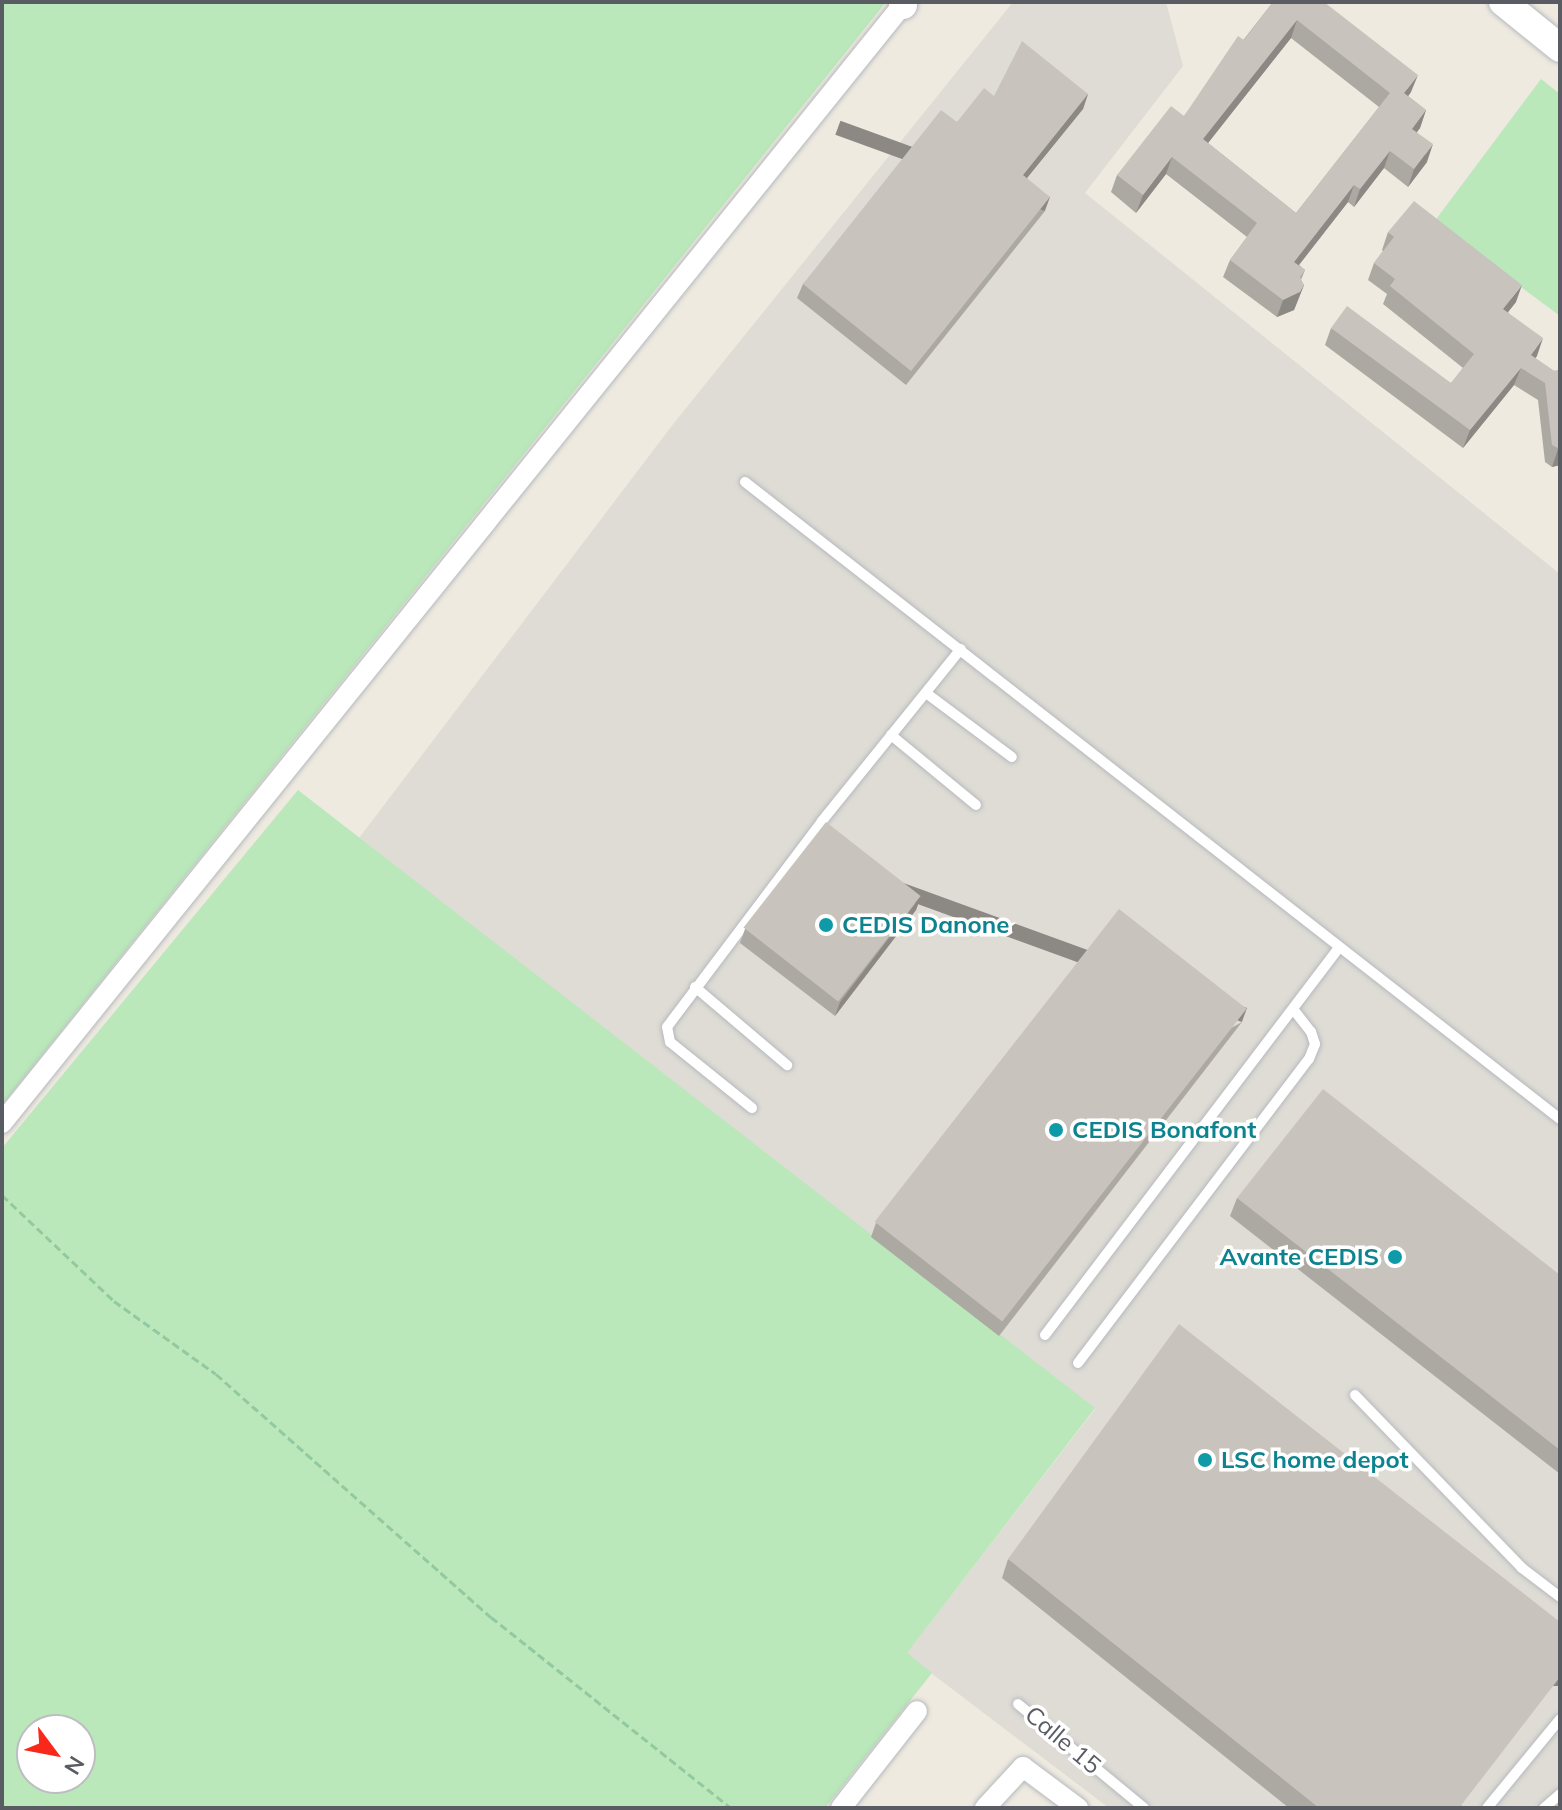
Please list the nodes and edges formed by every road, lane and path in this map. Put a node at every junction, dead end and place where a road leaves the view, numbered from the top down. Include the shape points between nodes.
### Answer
1 (1503, 2) edge
2 (1529, 2) edge
3 (904, 3) edge
4 (1560, 24) edge
5 (1560, 48) edge
6 (745, 482) dead end
7 (961, 649) junction
8 (926, 693) junction
9 (891, 735) junction
10 (1012, 757) dead end
11 (976, 805) dead end
12 (1339, 948) junction
13 (695, 987) junction
14 (1293, 1009) junction
15 (787, 1065) dead end
16 (752, 1108) dead end
17 (1560, 1119) edge
18 (2, 1123) edge
19 (2, 1195) edge
20 (1045, 1335) dead end
21 (1078, 1363) dead end
22 (1355, 1395) dead end
23 (1560, 1597) edge
24 (1018, 1704) dead end
25 (917, 1711) dead end
26 (1560, 1719) edge
27 (1560, 1794) edge
28 (731, 1808) edge
29 (841, 1808) edge
30 (985, 1808) edge
31 (1078, 1808) edge
32 (1144, 1808) edge
33 (1487, 1808) edge
34 (1544, 1808) edge

1 - 5 main road
2 - 4 main road
3 - 18 street
6 - 7 lane
7 - 8 lane
7 - 12 lane
8 - 9 lane
8 - 10 lane
9 - 11 lane
9 - 13 lane
12 - 14 lane
12 - 17 lane
13 - 15 lane
13 - 16 lane via 666,1035
14 - 20 lane
14 - 21 lane via 1315,1044 1309,1059
19 - 28 path via 114,1301 216,1374 491,1617
22 - 23 lane via 1522,1568
24 - 32 lane, Calle 15
25 - 29 street
26 - 33 lane
27 - 34 lane
30 - 31 street via 1016,1771 1029,1769

